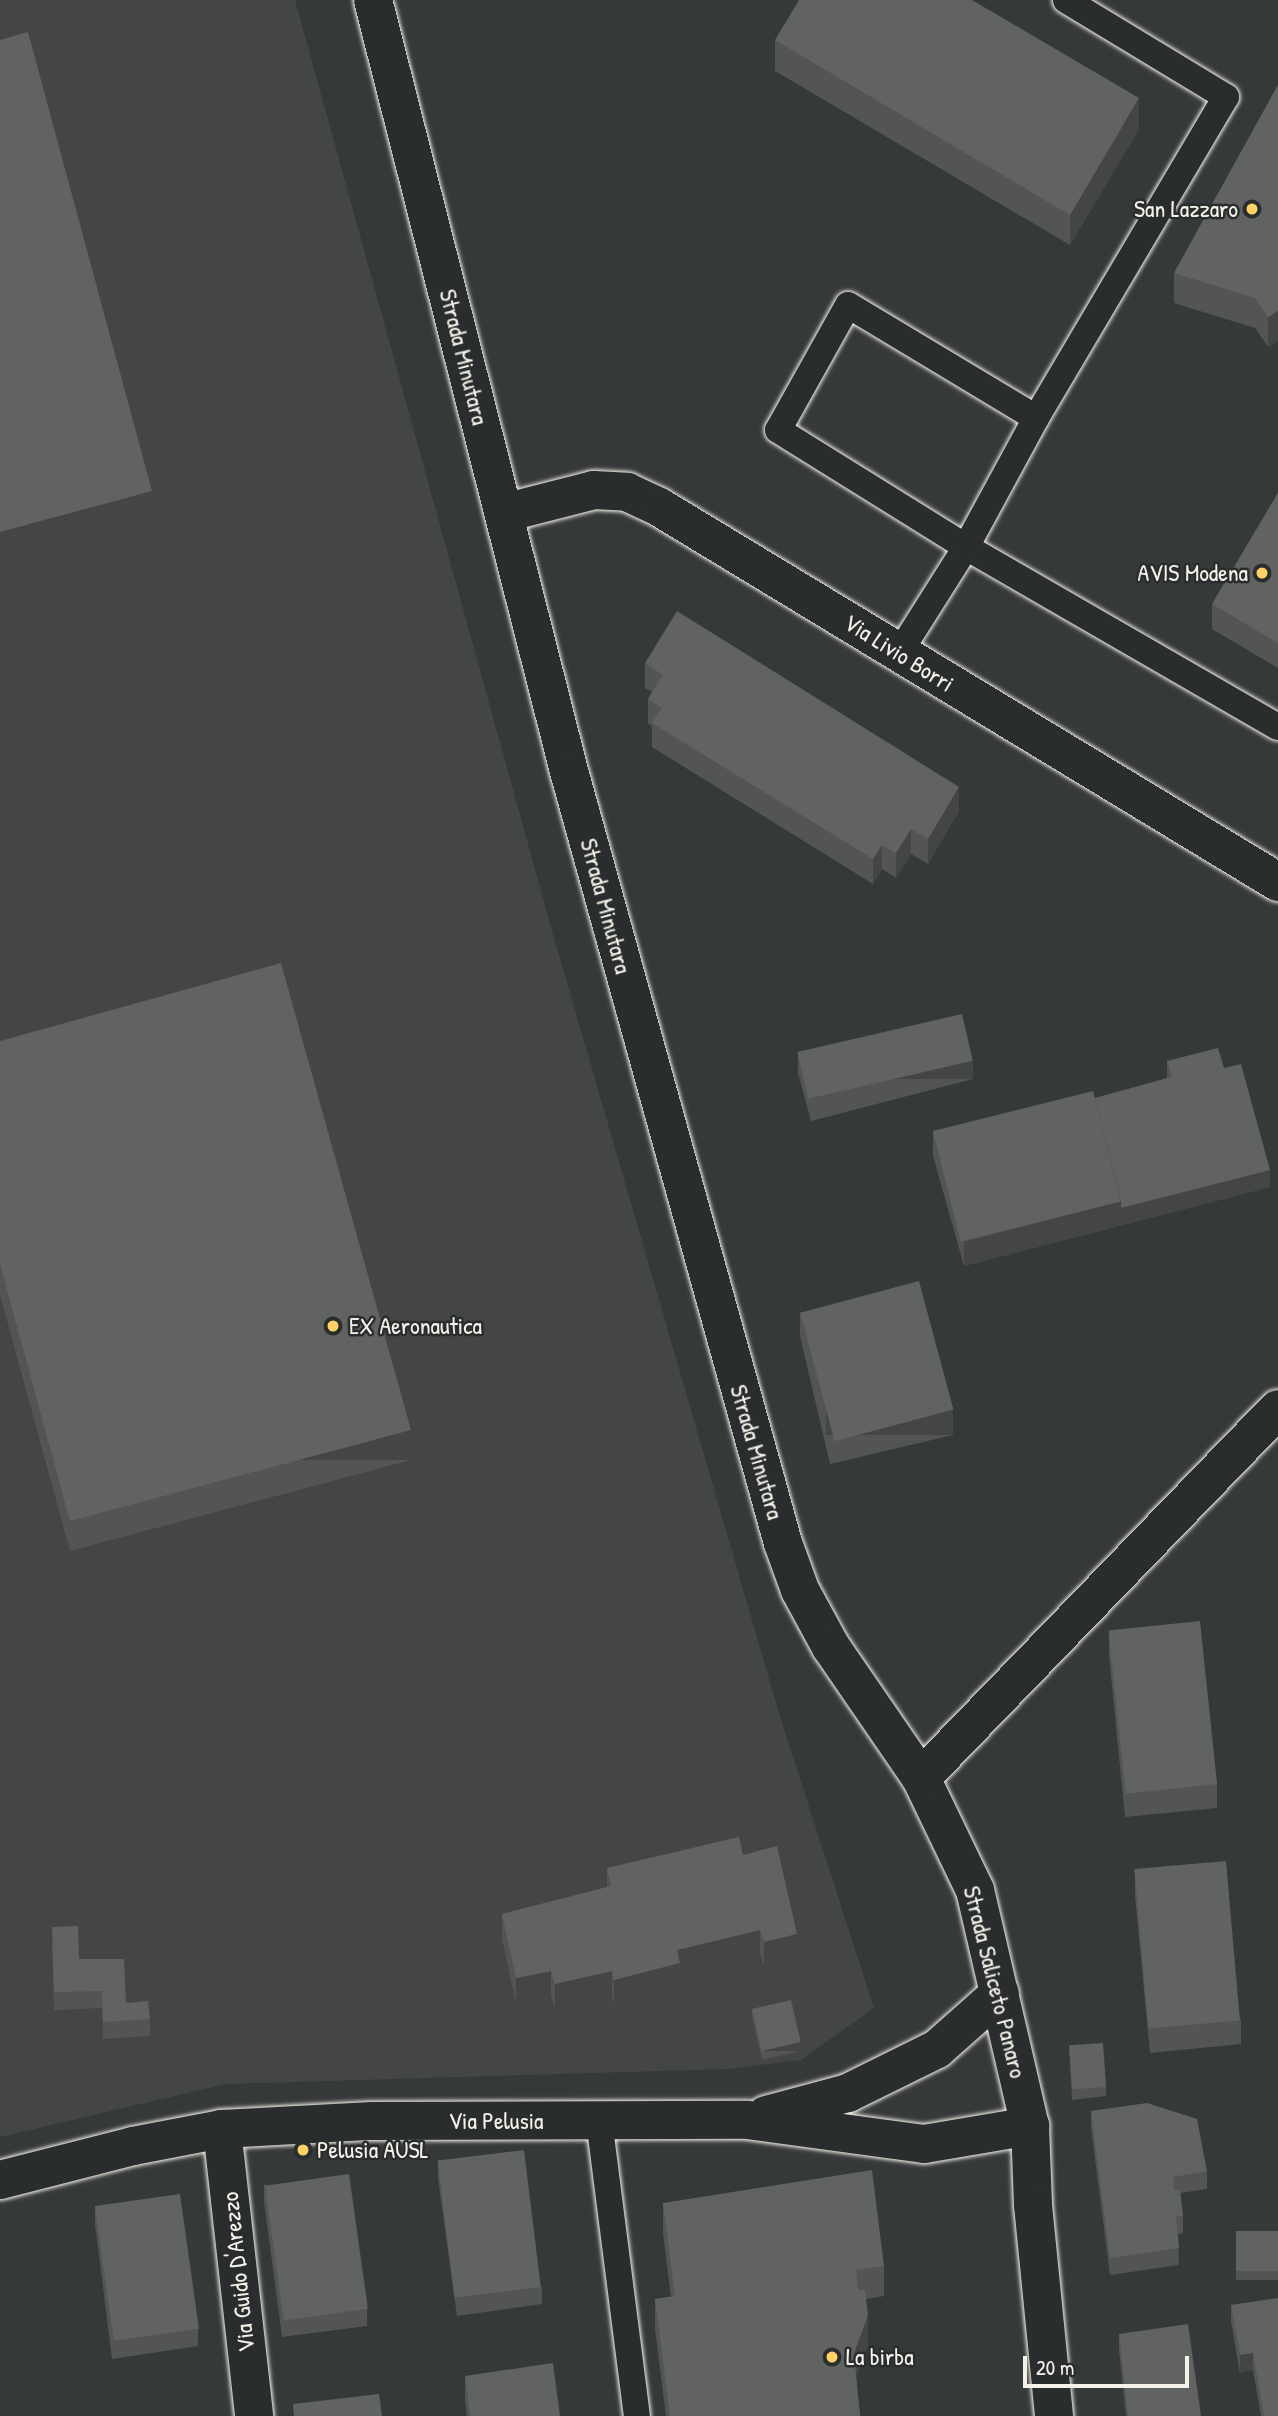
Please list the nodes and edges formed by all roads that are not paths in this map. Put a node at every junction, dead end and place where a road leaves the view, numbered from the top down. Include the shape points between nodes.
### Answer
1 (373, 0) edge
2 (1066, 0) edge
3 (1036, 418) junction
4 (504, 513) junction
5 (966, 547) junction
6 (899, 653) junction
7 (1278, 727) edge
8 (1278, 882) edge
9 (1278, 1409) edge
10 (920, 1779) junction
11 (1000, 1993) junction
12 (599, 2120) junction
13 (747, 2120) junction
14 (1030, 2126) junction
15 (222, 2129) junction
16 (0, 2180) edge
17 (254, 2416) edge
18 (637, 2416) edge
19 (1054, 2416) edge

1 - 4 street, Strada Minutara
2 - 3 lane via 1226,97
3 - 5 lane
3 - 5 lane via 848,305 778,429
4 - 6 street, Via Livio Borri via 594,490 627,492 690,523
4 - 10 street, Strada Minutara via 569,771 783,1543 800,1590 831,1647
5 - 6 lane
5 - 7 lane
6 - 8 street, Via Livio Borri
9 - 10 street
10 - 11 street, Strada Saliceto Panaro via 975,1890
11 - 13 street, Via Pelusia via 937,2049 904,2066 848,2094
11 - 14 street, Strada Saliceto Panaro
12 - 13 street, Via Pelusia
12 - 15 street, Via Pelusia via 372,2121
12 - 18 lane
13 - 14 street, Via Pelusia via 924,2144
14 - 19 street, Strada Saliceto Panaro via 1033,2205
15 - 16 street, Via Pelusia
15 - 17 street, Via Guido D'Arezzo

